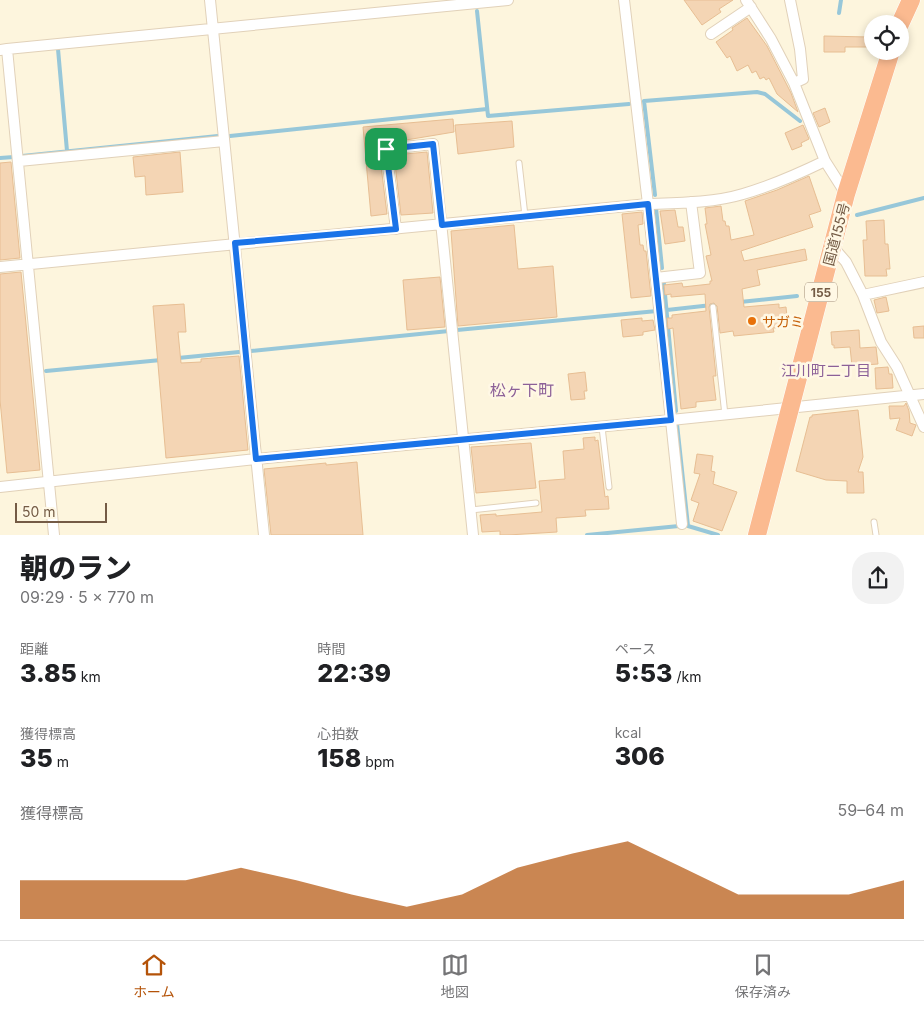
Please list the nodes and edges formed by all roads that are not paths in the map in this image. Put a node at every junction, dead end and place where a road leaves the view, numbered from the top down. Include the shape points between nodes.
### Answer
1 (210, 0) edge
2 (508, 0) edge
3 (624, 0) edge
4 (790, 0) edge
5 (911, 0) edge
6 (749, 3) edge
7 (904, 15) edge
8 (212, 28) junction
9 (711, 34) dead end
10 (4, 49) edge
11 (888, 60) edge
12 (794, 83) junction
13 (224, 140) junction
14 (19, 161) junction
15 (825, 161) junction
16 (519, 163) dead end
17 (846, 194) junction
18 (691, 202) junction
19 (648, 204) junction
20 (525, 216) junction
21 (442, 225) junction
22 (396, 229) junction
23 (235, 243) junction
24 (833, 247) junction
25 (28, 264) junction
26 (0, 267) edge
27 (656, 278) junction
28 (924, 282) edge
29 (863, 295) junction
30 (713, 307) dead end
31 (924, 394) edge
32 (909, 396) junction
33 (790, 408) junction
34 (725, 414) junction
35 (671, 420) junction
36 (602, 426) junction
37 (924, 428) edge
38 (463, 440) junction
39 (256, 459) junction
40 (49, 482) junction
41 (0, 487) edge
42 (609, 487) dead end
43 (536, 503) dead end
44 (471, 510) junction
45 (874, 522) dead end
46 (682, 524) dead end
47 (54, 535) edge
48 (264, 535) edge
49 (473, 535) edge
50 (757, 535) edge
51 (876, 535) edge

1 - 8 street
2 - 8 street
3 - 19 street
4 - 12 street via 803,79
5 - 7 highway
6 - 9 street
6 - 12 street
8 - 10 street
8 - 13 street
10 - 14 street
11 - 17 highway, 国道155号 / 155
12 - 15 street
13 - 14 street
13 - 23 street
14 - 25 street
15 - 17 street
15 - 18 street via 797,175 742,194
16 - 20 lane
17 - 24 highway, 国道155号 / 155
18 - 19 street
18 - 27 street via 700,273
19 - 20 street
19 - 27 street
20 - 21 street
21 - 22 street
21 - 22 street via 433,144 386,149
21 - 38 street
22 - 23 street
23 - 25 street
23 - 39 street
24 - 29 street via 846,262
24 - 33 highway, 国道155号 / 155
25 - 26 street
25 - 40 street
27 - 35 street
28 - 29 street
29 - 32 street via 881,342 897,367
30 - 34 lane
31 - 32 street
32 - 33 street
32 - 37 street
33 - 34 street
33 - 50 highway, 国道155号 / 155
34 - 35 street
35 - 36 street
35 - 46 street
36 - 38 street
36 - 42 lane
38 - 39 street
38 - 44 street
39 - 40 street
39 - 48 street
40 - 41 street
40 - 47 street
43 - 44 lane
44 - 49 street
45 - 51 lane

